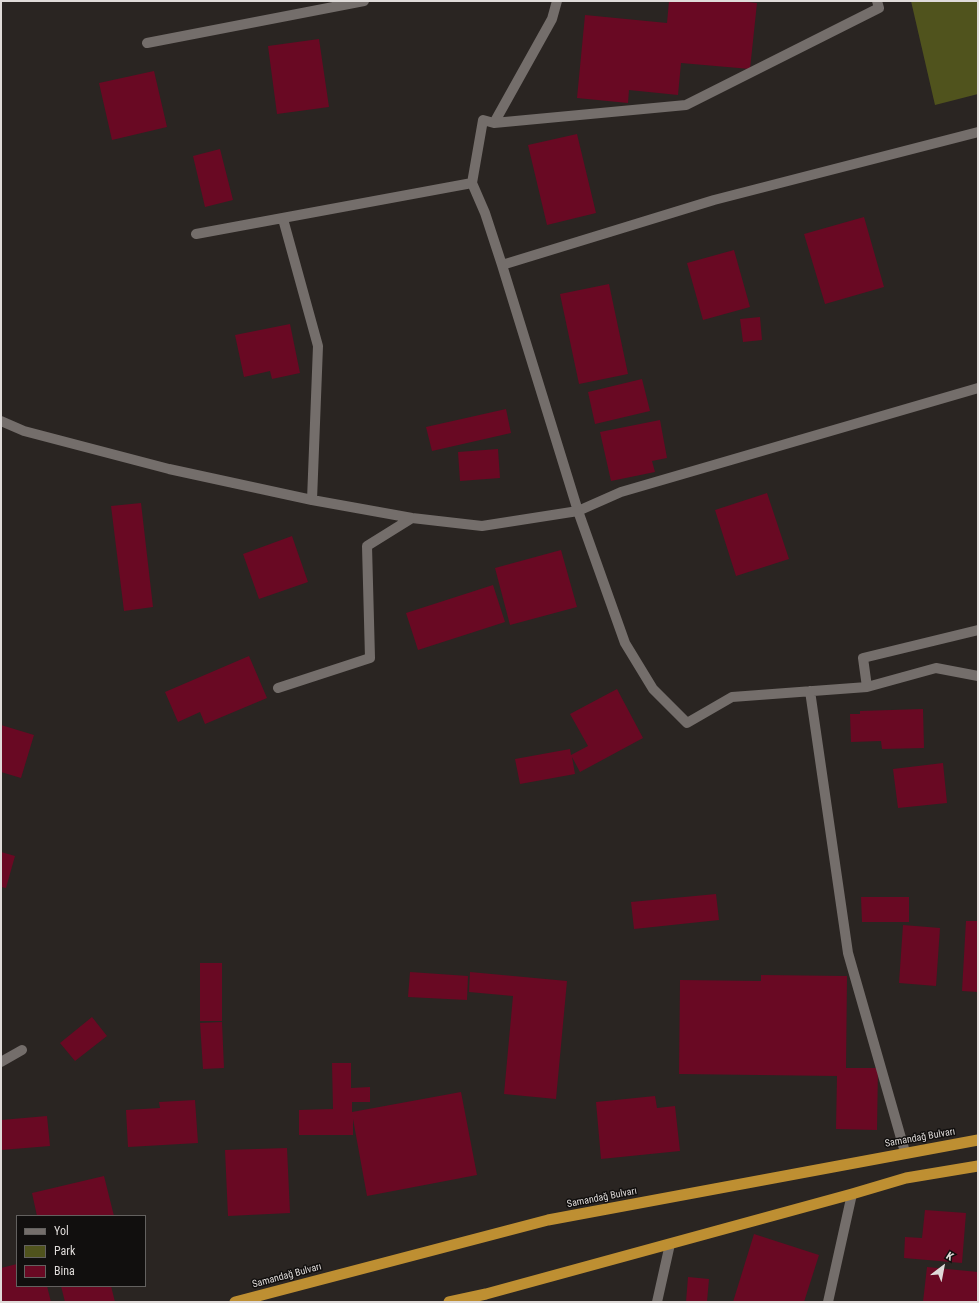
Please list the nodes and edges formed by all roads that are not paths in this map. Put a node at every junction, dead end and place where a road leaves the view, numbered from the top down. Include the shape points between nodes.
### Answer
1 (364, 1) edge
2 (557, 1) edge
3 (877, 1) edge
4 (147, 43) dead end
5 (494, 122) junction
6 (978, 132) edge
7 (472, 183) junction
8 (283, 219) junction
9 (196, 234) dead end
10 (502, 264) junction
11 (978, 388) edge
12 (1, 421) edge
13 (312, 500) junction
14 (578, 511) junction
15 (412, 518) junction
16 (978, 630) edge
17 (978, 676) edge
18 (867, 687) junction
19 (278, 688) dead end
20 (810, 691) junction
21 (22, 1050) dead end
22 (1, 1062) edge
23 (978, 1140) edge
24 (904, 1152) junction
25 (978, 1166) edge
26 (852, 1194) junction
27 (670, 1244) junction
28 (486, 1298) edge
29 (235, 1302) edge
30 (449, 1302) edge
31 (657, 1302) edge
32 (828, 1302) edge

1 - 4 street
2 - 5 street via 552,19
3 - 5 street via 878,8 686,105
5 - 7 street via 483,120
6 - 10 street via 714,200
7 - 8 street
7 - 10 street
8 - 9 street
8 - 13 street via 318,346
10 - 14 street
11 - 14 street via 621,492
12 - 13 street via 24,431 125,458
13 - 15 street
14 - 15 street via 482,526
14 - 20 street via 625,643 653,689 687,723 732,697
15 - 19 street via 367,546 370,658
16 - 18 street via 863,658
17 - 18 street via 936,668
18 - 20 street
20 - 24 street via 848,953
21 - 22 street
23 - 24 highway, Samandağ Bulvarı
24 - 29 highway, Samandağ Bulvarı via 548,1220
25 - 26 highway via 906,1178
26 - 27 highway
26 - 32 street
27 - 28 highway
27 - 31 street
28 - 30 highway

